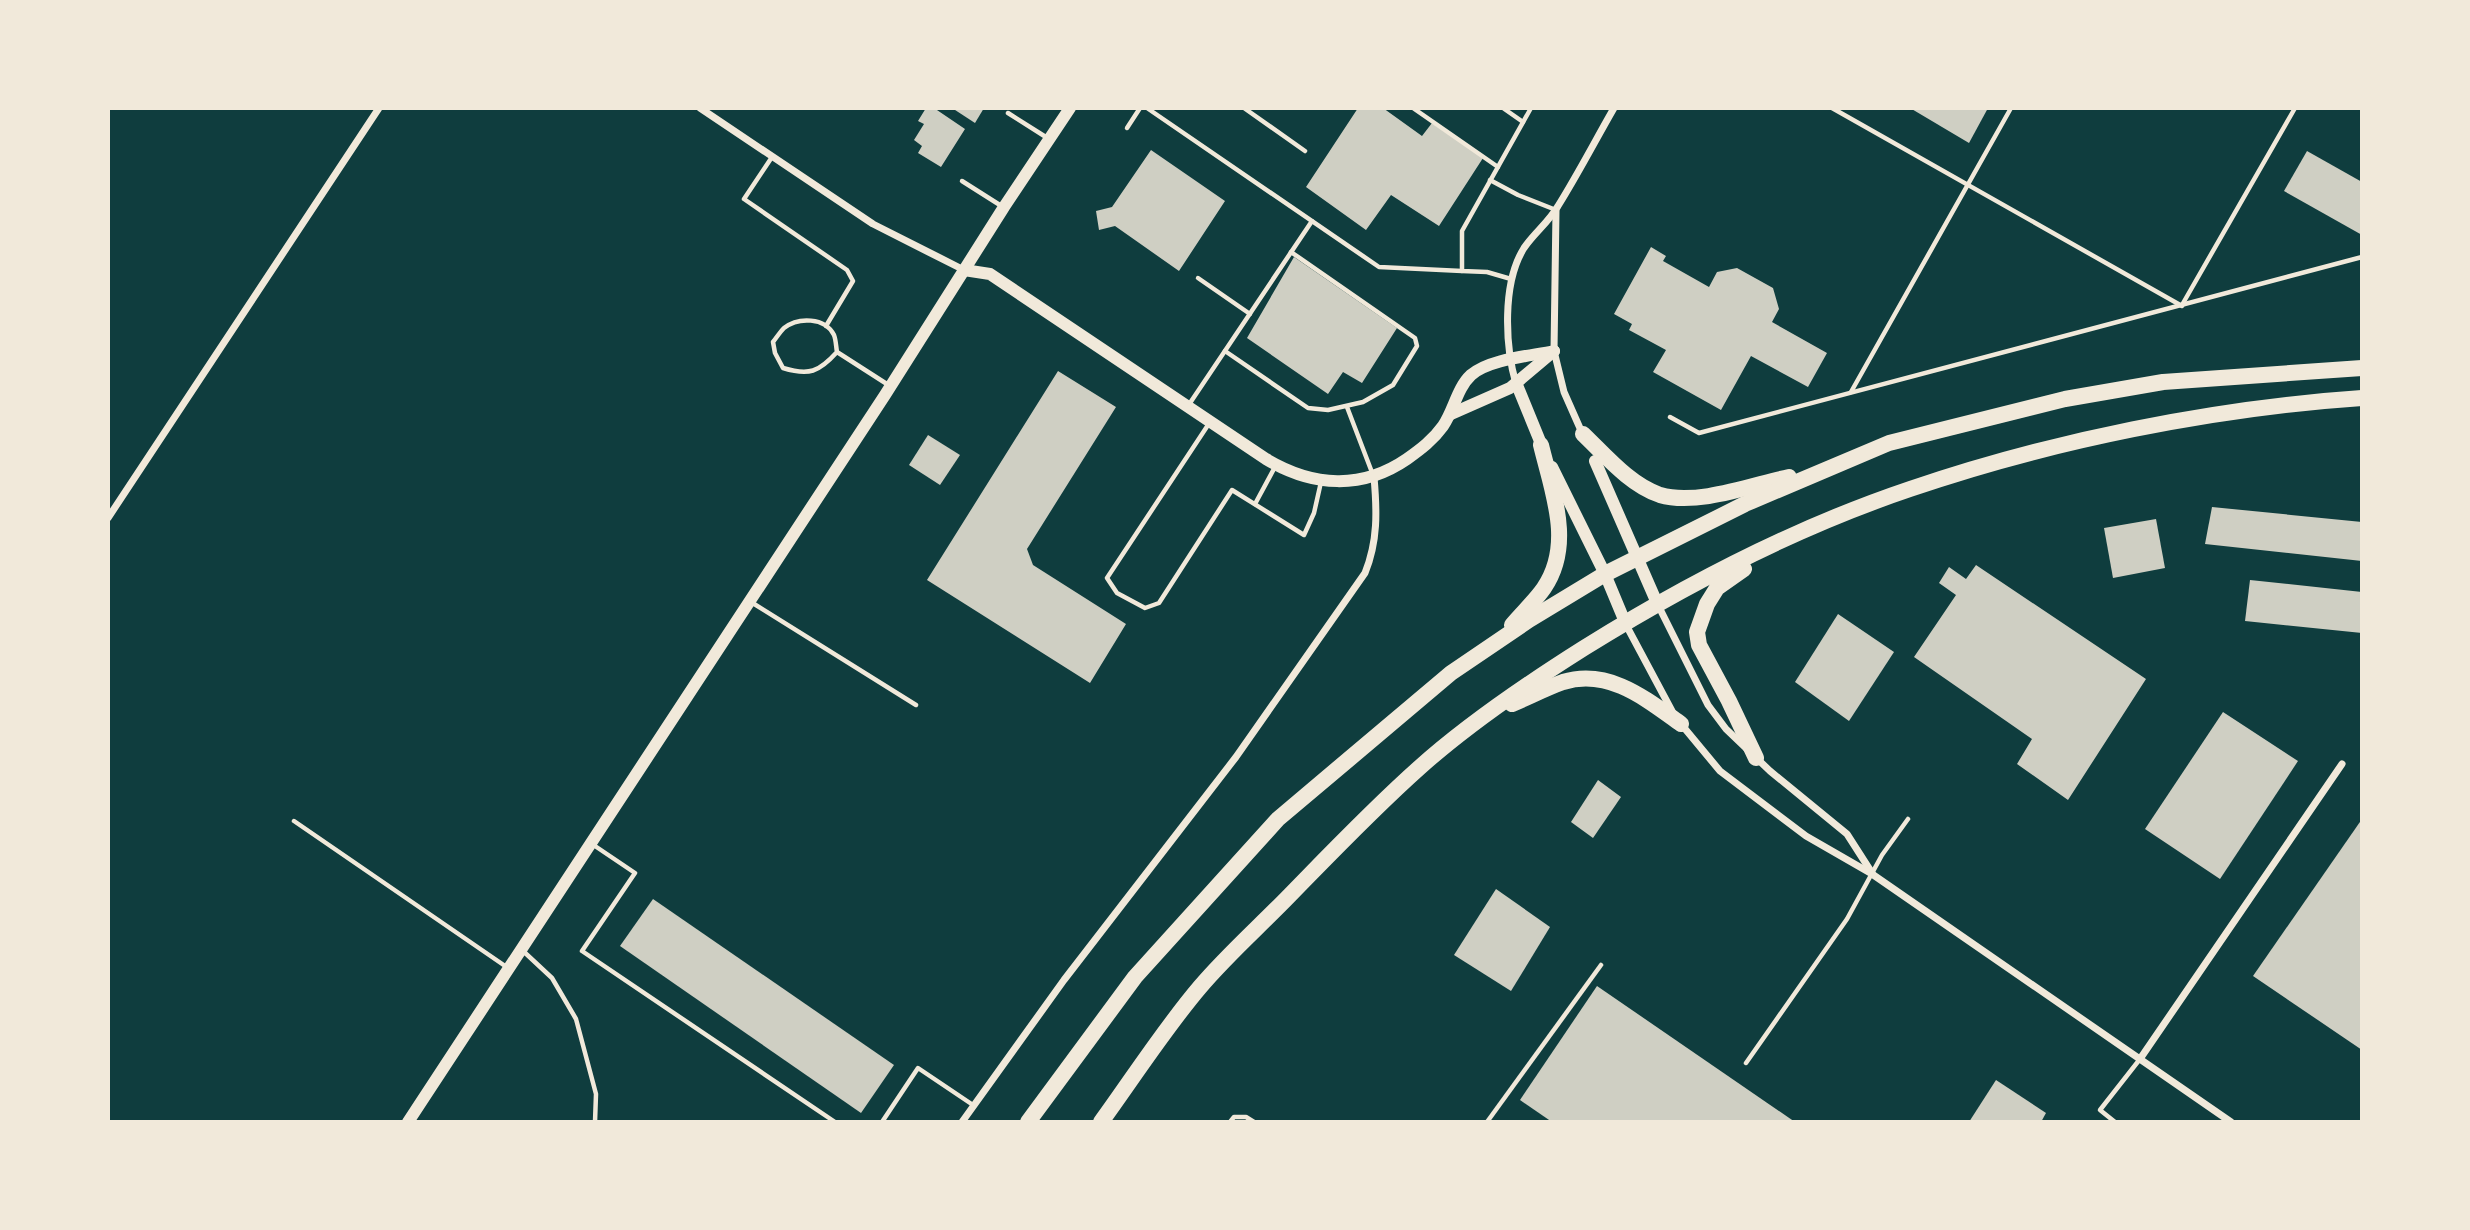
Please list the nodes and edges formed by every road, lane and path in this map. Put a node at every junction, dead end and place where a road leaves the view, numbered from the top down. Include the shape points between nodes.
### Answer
1 (379, 108) edge
2 (700, 108) edge
3 (1070, 108) edge
4 (1140, 108) edge
5 (1147, 108) edge
6 (1244, 108) edge
7 (1413, 108) edge
8 (1503, 108) edge
9 (1531, 108) edge
10 (1614, 108) edge
11 (1832, 108) edge
12 (2011, 108) edge
13 (2295, 108) edge
14 (1008, 113) dead end
15 (1523, 122) junction
16 (1127, 128) dead end
17 (1049, 139) junction
18 (1305, 150) dead end
19 (772, 157) junction
20 (1498, 167) junction
21 (1490, 180) junction
22 (962, 181) dead end
23 (1967, 184) junction
24 (1004, 207) junction
25 (1556, 210) junction
26 (1312, 221) junction
27 (1291, 252) junction
28 (2361, 257) edge
29 (964, 270) junction
30 (1462, 271) junction
31 (1198, 278) dead end
32 (1513, 279) junction
33 (2182, 306) junction
34 (1250, 314) junction
35 (826, 326) junction
36 (1225, 351) junction
37 (1554, 351) junction
38 (837, 352) junction
39 (1509, 360) junction
40 (2361, 368) edge
41 (1517, 384) junction
42 (891, 386) junction
43 (1851, 393) junction
44 (2361, 398) edge
45 (1188, 407) junction
46 (1347, 407) junction
47 (1451, 414) junction
48 (1670, 418) dead end
49 (1210, 422) junction
50 (1583, 434) junction
51 (1541, 445) junction
52 (1595, 461) joint
53 (1276, 465) junction
54 (1825, 468) junction
55 (1374, 477) junction
56 (1321, 481) junction
57 (1255, 504) junction
58 (108, 518) edge
59 (1779, 543) junction
60 (1638, 556) junction
61 (1605, 574) junction
62 (750, 601) junction
63 (1657, 603) junction
64 (1625, 622) junction
65 (1497, 642) junction
66 (916, 705) dead end
67 (1484, 715) junction
68 (1681, 724) junction
69 (1756, 758) junction
70 (2342, 764) dead end
71 (1908, 819) dead end
72 (294, 821) dead end
73 (590, 843) junction
74 (1872, 874) junction
75 (522, 949) junction
76 (1601, 965) dead end
77 (509, 968) junction
78 (2140, 1059) junction
79 (1746, 1063) dead end
80 (974, 1105) junction
81 (408, 1122) edge
82 (595, 1122) edge
83 (835, 1122) edge
84 (882, 1122) edge
85 (962, 1122) edge
86 (1028, 1122) edge
87 (1101, 1122) edge
88 (1230, 1122) edge
89 (1254, 1122) edge
90 (1487, 1122) edge
91 (2115, 1122) edge
92 (2231, 1122) edge

1 - 58 street
2 - 19 street
3 - 17 street
4 - 16 lane
5 - 26 lane
6 - 18 lane
7 - 20 lane
8 - 15 lane
9 - 15 lane
10 - 25 street
11 - 23 lane
12 - 23 lane
13 - 33 lane
14 - 17 lane
15 - 20 lane
17 - 24 street
19 - 29 street via 873,224
19 - 35 lane via 744,199 847,270 853,281
20 - 21 lane
21 - 25 lane
21 - 30 lane via 1462,231
22 - 24 lane
23 - 33 lane
23 - 43 lane
24 - 29 street
25 - 32 street via 1522,251
25 - 37 street
26 - 27 lane
26 - 30 lane via 1379,267
27 - 34 lane
27 - 46 lane via 1415,338 1418,346 1393,385
28 - 33 lane
29 - 42 street
29 - 45 street via 990,274
30 - 32 lane
31 - 34 lane
32 - 39 street
33 - 43 lane
34 - 36 lane
35 - 38 lane
35 - 38 lane via 797,321 783,329 774,342 775,353 783,368 798,373 825,365
36 - 45 lane
36 - 46 lane via 1308,408 1328,411
37 - 39 street
37 - 41 street
37 - 50 street via 1564,392
38 - 42 lane
39 - 41 street
39 - 47 street via 1471,375
40 - 54 main road via 2163,382 2065,398 1889,443
41 - 47 street
41 - 51 street
42 - 62 street
43 - 48 lane via 1699,433
44 - 59 main road via 2254,409 2071,443 1909,489
45 - 49 street
46 - 55 lane
47 - 55 street via 1424,447
49 - 53 street
49 - 57 lane via 1107,578 1117,593 1144,608 1159,603 1232,490
50 - 52 street
50 - 54 main road via 1633,480 1675,498 1696,498
51 - 61 street
51 - 65 main road via 1559,517 1560,546 1544,588
52 - 60 street
53 - 56 street
53 - 57 lane
54 - 60 main road
55 - 56 street
55 - 80 street via 1376,533 1365,573 1236,757
56 - 57 lane via 1304,535
59 - 63 main road
59 - 69 main road via 1717,588 1698,632 1699,645
60 - 61 main road
60 - 63 street
61 - 64 street
61 - 65 main road
62 - 66 lane
62 - 73 street
63 - 64 main road
63 - 69 street via 1708,705
64 - 67 main road
64 - 68 street
65 - 86 main road via 1451,673 1278,819 1135,977
67 - 68 main road via 1563,682 1592,679 1621,685
67 - 87 main road via 1420,767 1199,988
68 - 74 street via 1720,771 1749,795 1806,836
69 - 74 street via 1847,834
70 - 78 street
71 - 74 lane
72 - 77 lane
73 - 75 street
73 - 83 lane via 635,873 582,951
74 - 78 street
74 - 79 lane via 1847,919
75 - 77 street
75 - 82 lane via 552,978 576,1018 596,1094
76 - 90 lane
77 - 81 street
78 - 91 lane via 2100,1110
78 - 92 street
80 - 84 lane via 918,1068
80 - 85 street
88 - 89 lane via 1234,1117 1246,1117

